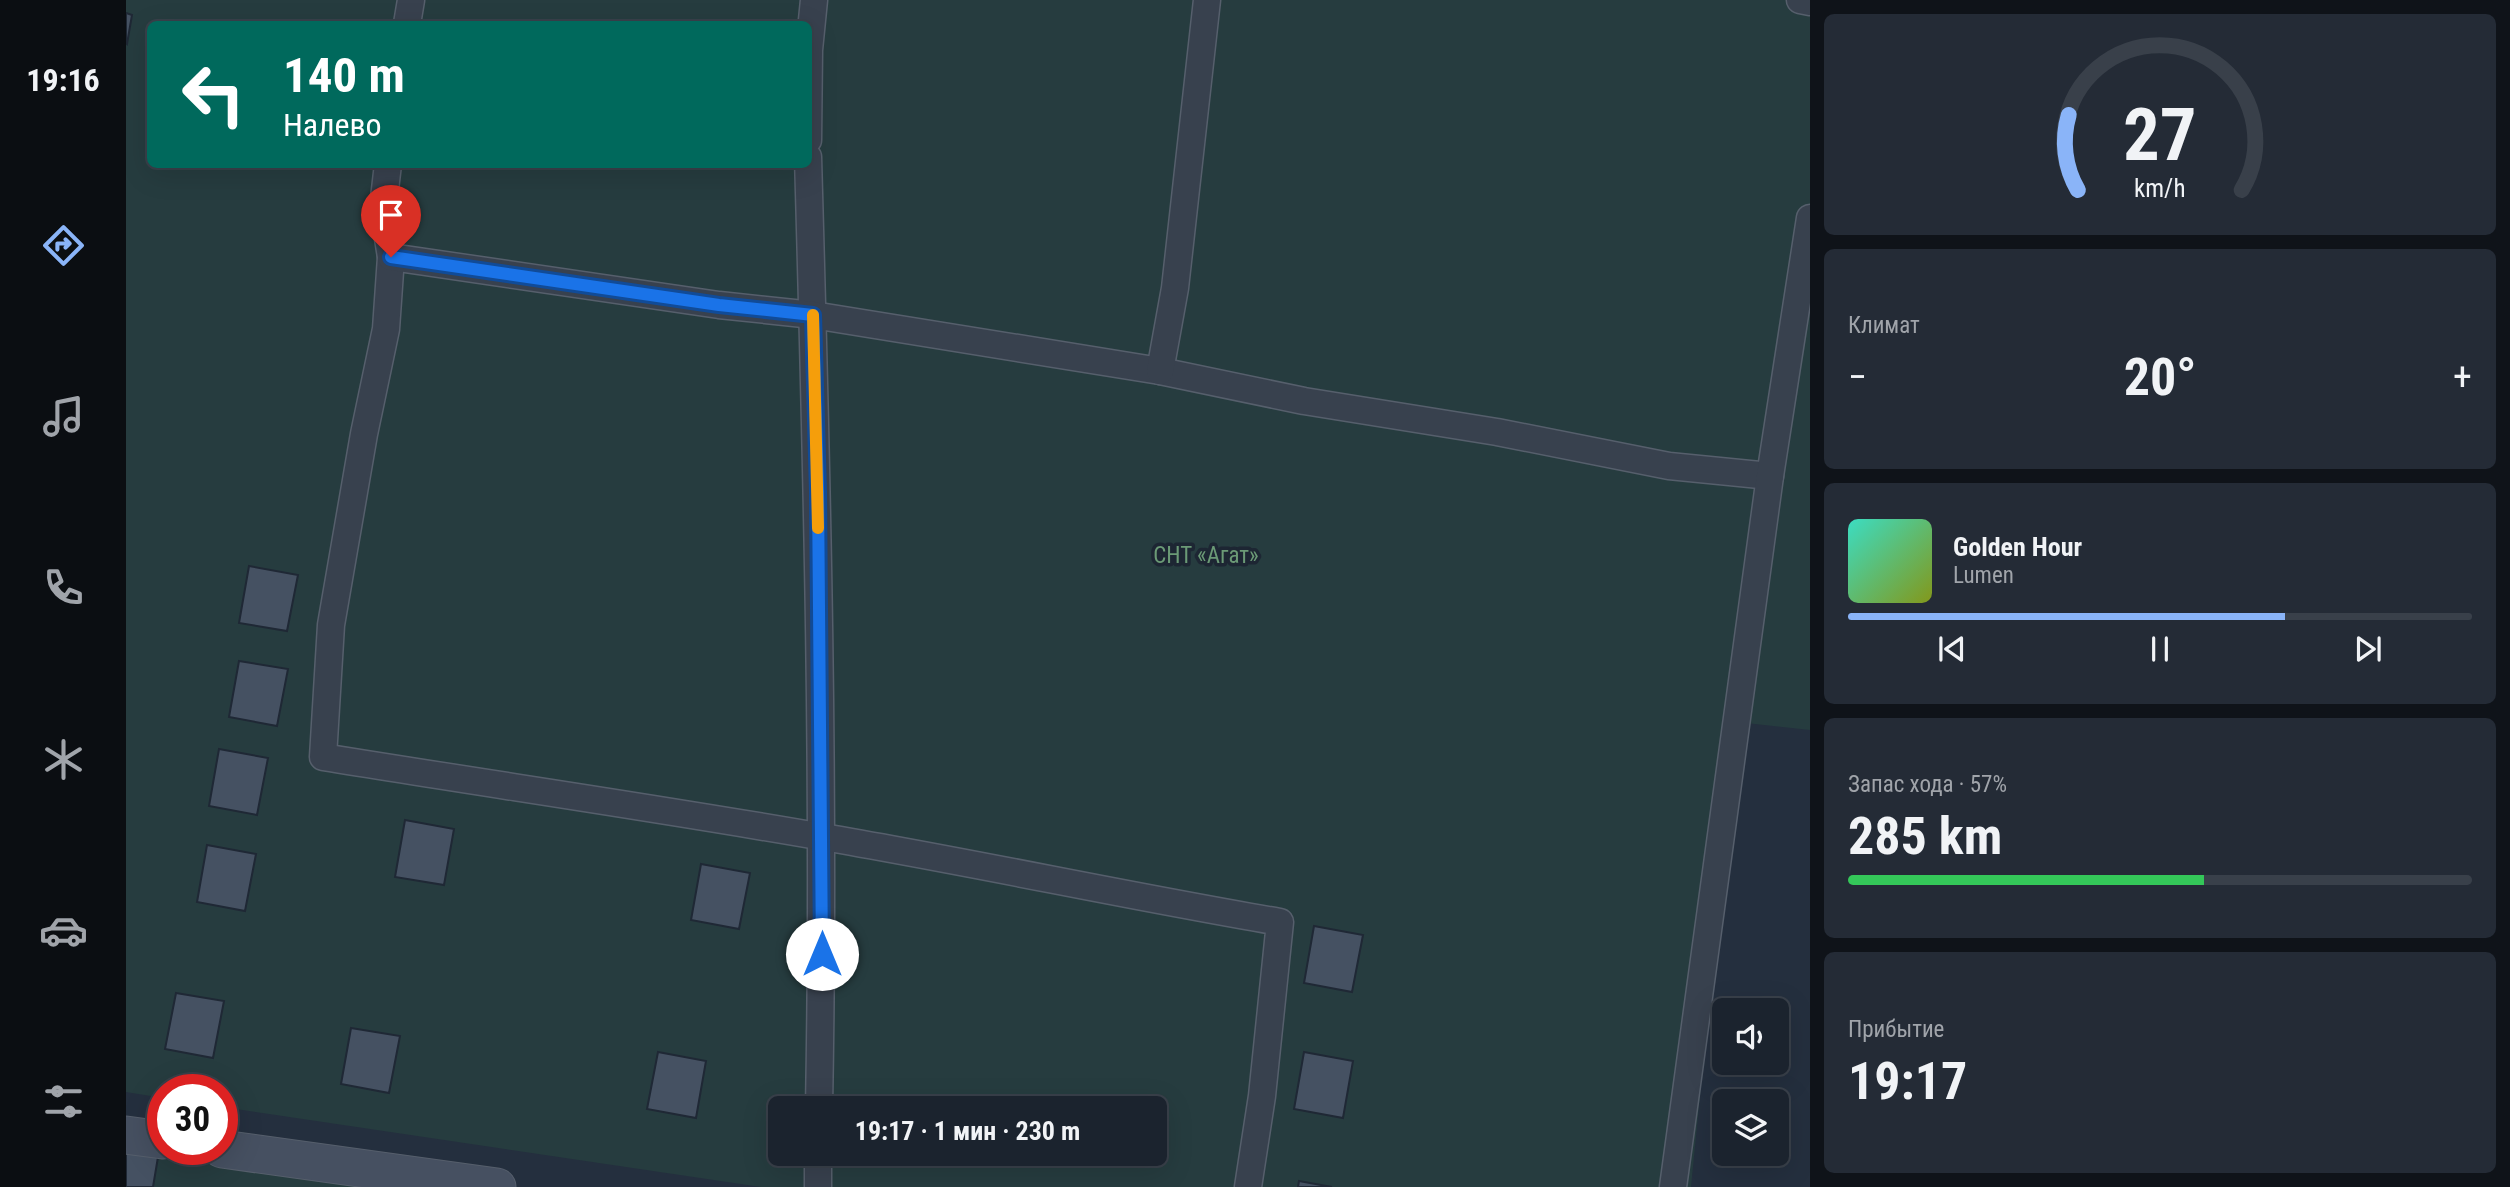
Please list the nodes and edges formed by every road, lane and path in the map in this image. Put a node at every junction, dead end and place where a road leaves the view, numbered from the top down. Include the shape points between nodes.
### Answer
1 (411, 0) edge
2 (814, 0) edge
3 (1207, 0) edge
4 (1800, 0) edge
5 (1810, 2) edge
6 (408, 21) edge
7 (812, 21) edge
8 (388, 168) edge
9 (808, 168) edge
10 (1810, 219) edge
11 (391, 257) junction
12 (813, 315) junction
13 (1160, 371) junction
14 (1770, 476) junction
15 (821, 836) junction
16 (819, 1096) edge
17 (126, 1135) edge
18 (147, 1138) edge
19 (238, 1151) edge
20 (818, 1166) edge
21 (497, 1187) edge
22 (818, 1187) edge
23 (1248, 1187) edge
24 (1673, 1187) edge

1 - 6 street
2 - 7 street
3 - 13 street via 1175,288
4 - 5 street
8 - 11 street via 383,207
9 - 12 street
10 - 14 street
11 - 12 street
11 - 15 street via 386,329 331,625 323,757
12 - 13 street
12 - 15 street
13 - 14 street via 1669,466
14 - 24 street
15 - 16 street
15 - 23 street via 1280,922
17 - 18 street
19 - 21 street
20 - 22 street

